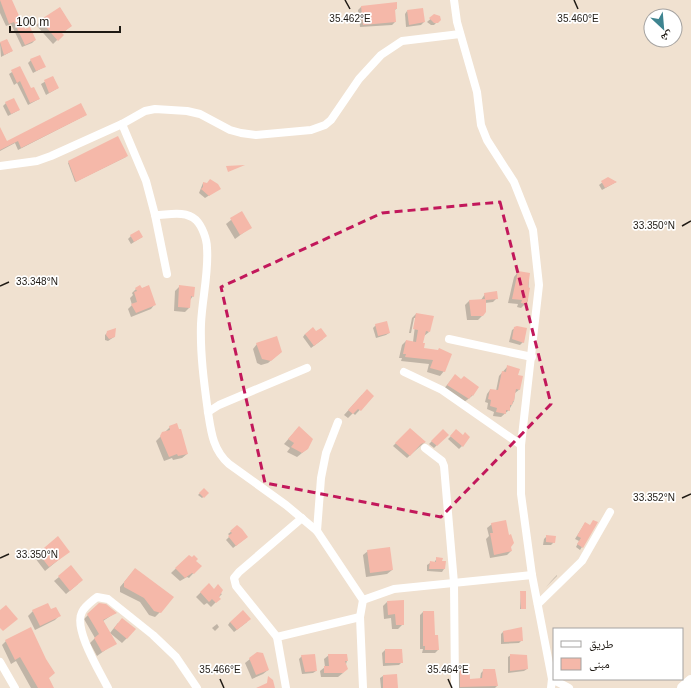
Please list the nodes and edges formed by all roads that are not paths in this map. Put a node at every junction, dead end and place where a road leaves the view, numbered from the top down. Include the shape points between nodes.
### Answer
1 (454, 0) edge
2 (460, 34) junction
3 (122, 124) junction
4 (0, 166) edge
5 (155, 215) junction
6 (166, 274) dead end
7 (449, 339) dead end
8 (532, 357) junction
9 (307, 368) dead end
10 (404, 372) dead end
11 (208, 412) junction
12 (338, 422) dead end
13 (521, 445) junction
14 (425, 448) dead end
15 (610, 512) dead end
16 (302, 518) junction
17 (316, 531) junction
18 (532, 575) junction
19 (454, 583) junction
20 (363, 600) junction
21 (538, 604) junction
22 (360, 617) junction
23 (277, 637) junction
24 (0, 662) edge
25 (552, 679) joint
26 (554, 680) edge
27 (691, 681) edge
28 (15, 688) edge
29 (108, 688) edge
30 (197, 688) edge
31 (286, 688) edge
32 (363, 688) edge
33 (455, 688) edge
34 (551, 688) edge
35 (569, 688) edge
36 (684, 688) edge

1 - 2 street
2 - 3 street via 402,41 394,45 359,79 331,120 311,130 256,135 241,133 200,114 155,109 145,111
2 - 8 street via 477,92 481,125 487,140 514,182 533,230 539,285
3 - 4 street via 37,161
3 - 5 street via 146,181
5 - 6 street
5 - 11 street via 185,214 196,220 203,232 207,247 201,325 203,377
7 - 8 street
8 - 13 street
9 - 11 street
10 - 13 street via 442,390
11 - 16 street via 211,434 220,456
12 - 17 street via 326,453
13 - 18 street via 521,494
14 - 19 street via 444,466
15 - 21 street via 582,561
16 - 17 street
16 - 23 street via 234,578 236,586
17 - 20 street
18 - 19 street
18 - 21 street
19 - 20 street via 394,588
19 - 33 street
20 - 22 street
21 - 25 street
22 - 23 street
22 - 32 street
23 - 31 street
24 - 28 street
25 - 34 street
26 - 35 street
27 - 36 main road
29 - 30 street via 80,625 81,613 97,597 108,599 153,635 176,657

